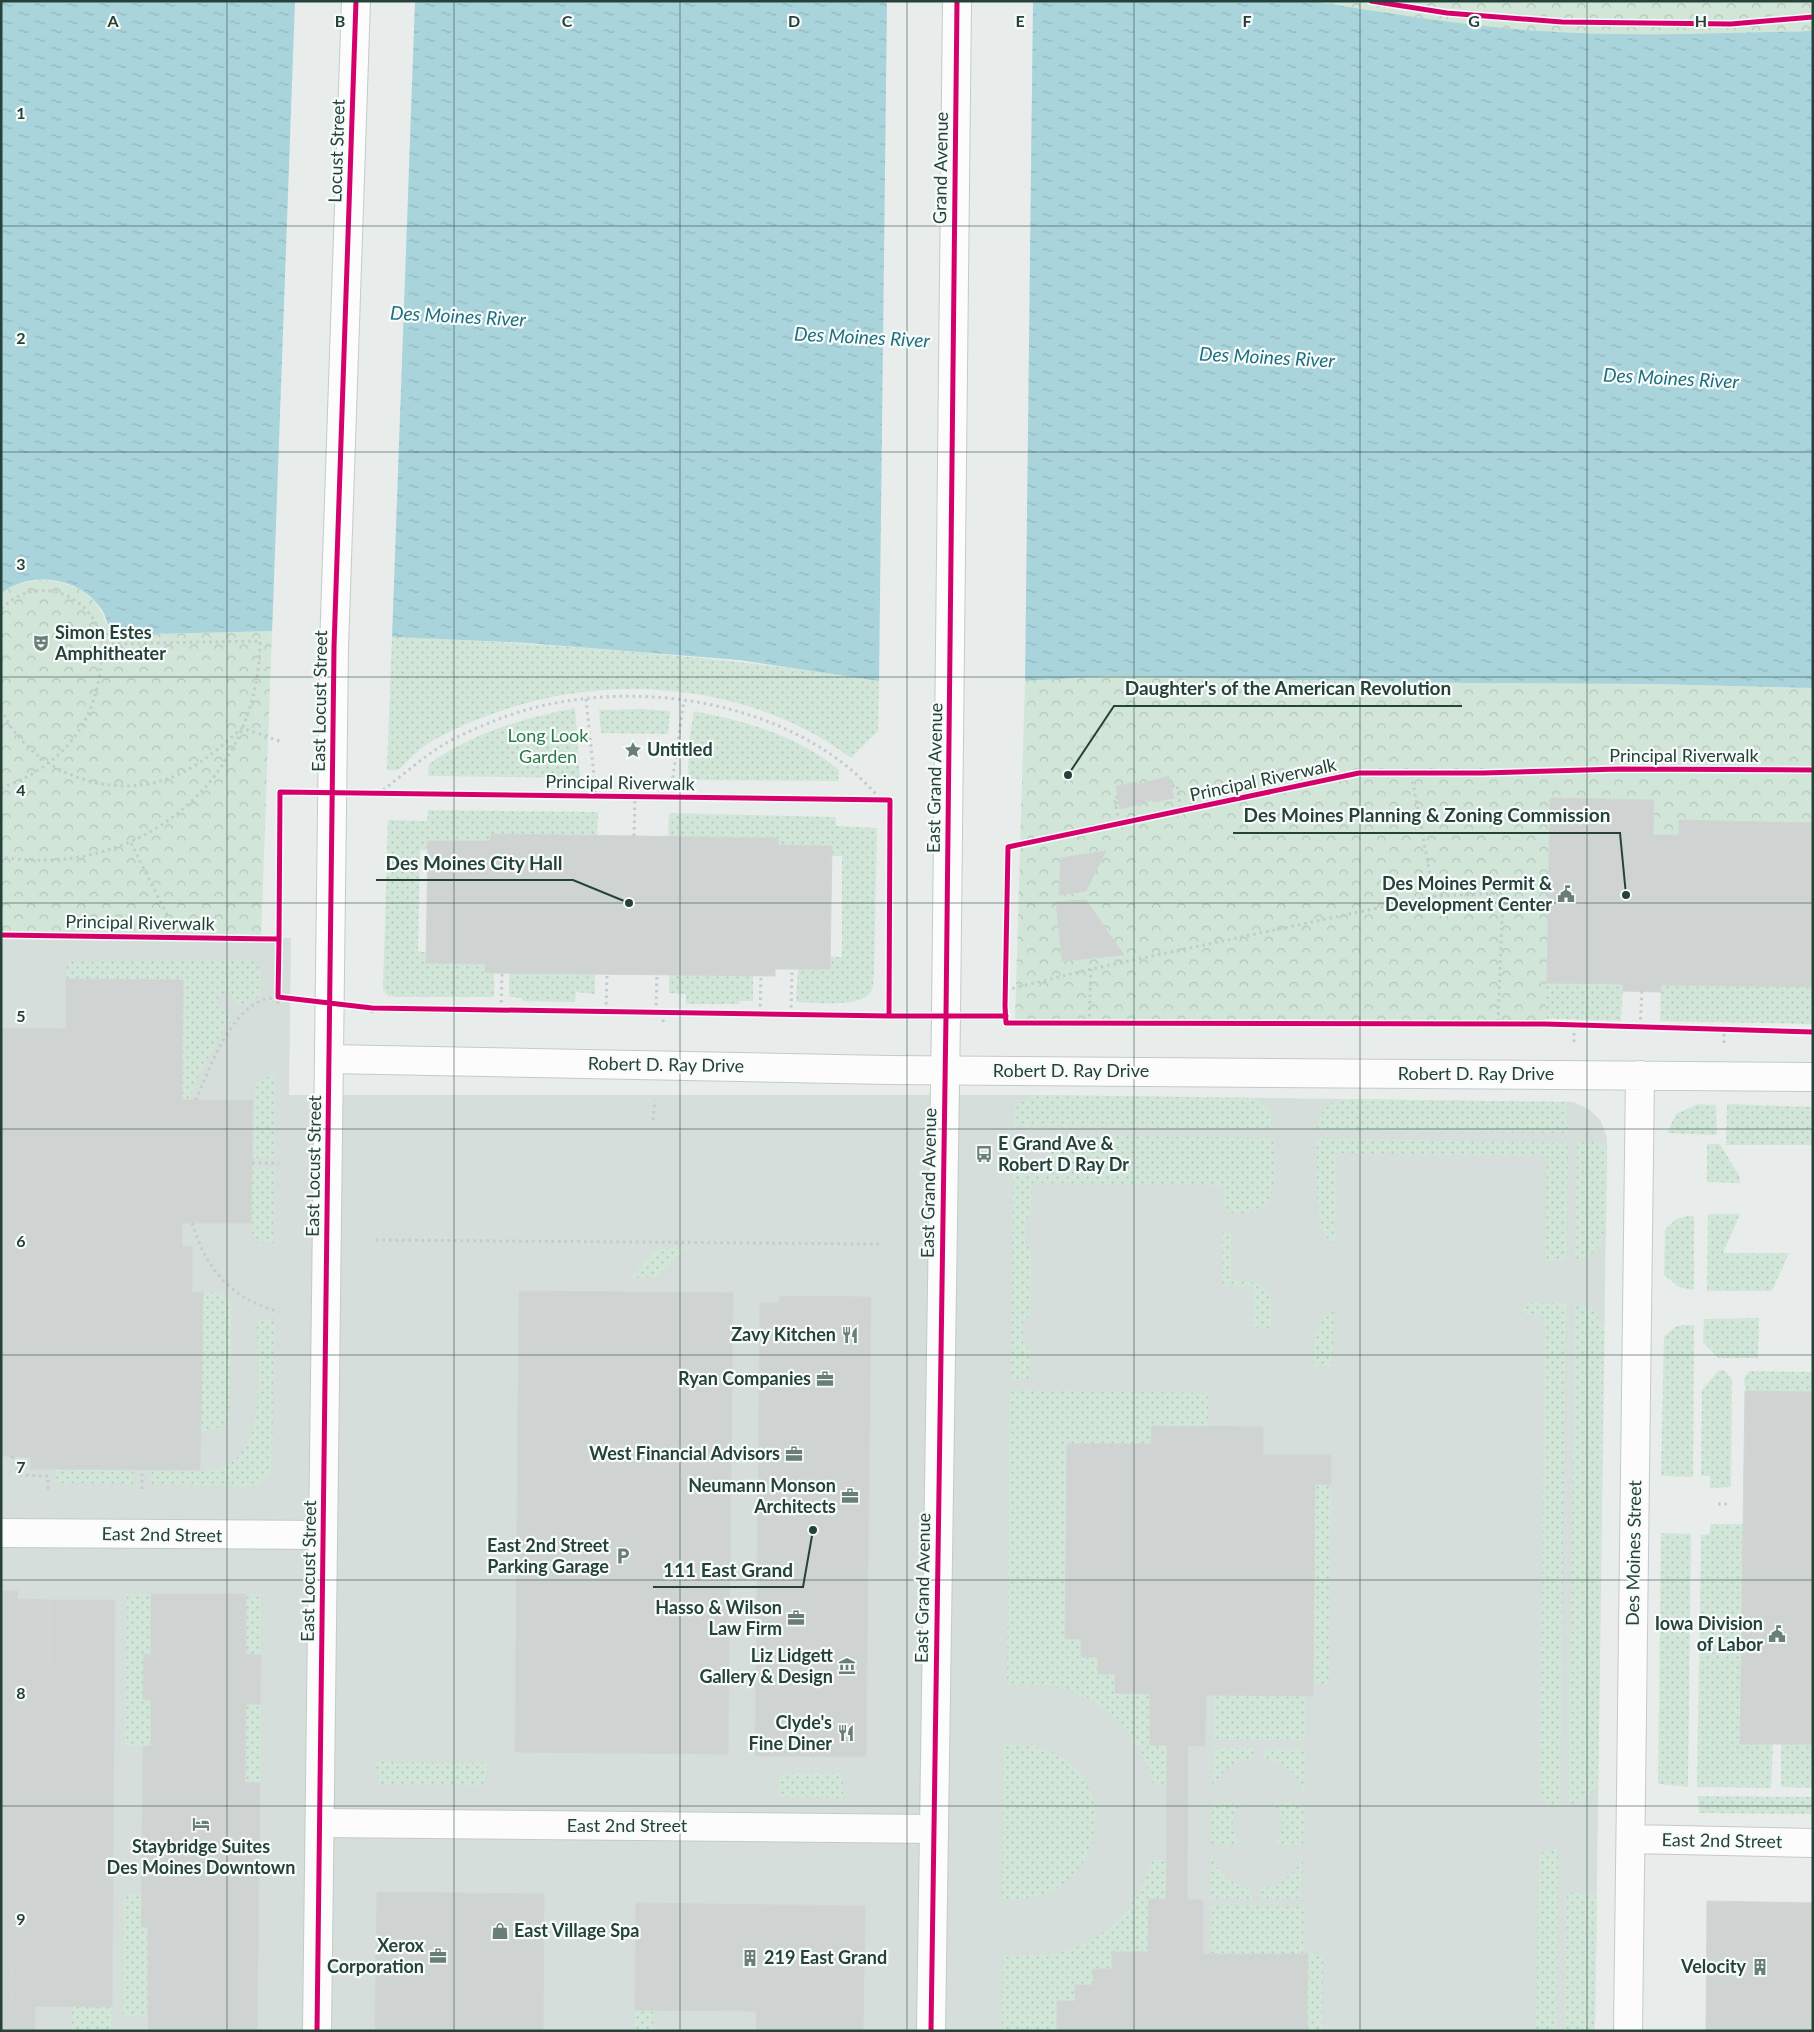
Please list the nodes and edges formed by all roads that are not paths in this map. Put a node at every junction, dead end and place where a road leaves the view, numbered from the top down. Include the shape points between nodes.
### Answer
1 (356, 1) edge
2 (957, 1) edge
3 (346, 302) joint
4 (953, 336) joint
5 (329, 1060) junction
6 (945, 1070) junction
7 (1640, 1075) junction
8 (1813, 1077) edge
9 (1, 1533) edge
10 (323, 1536) junction
11 (320, 1823) junction
12 (934, 1829) junction
13 (1631, 1839) junction
14 (1813, 1843) edge
15 (317, 2031) edge
16 (931, 2031) edge
17 (1628, 2031) edge

1 - 3 main road, Locust Street
2 - 4 main road, Grand Avenue
3 - 5 main road, East Locust Street via 334,647
4 - 6 main road, East Grand Avenue
5 - 6 main road, Robert D. Ray Drive
5 - 10 main road, East Locust Street
6 - 7 main road, Robert D. Ray Drive
6 - 12 main road, East Grand Avenue
7 - 8 main road, Robert D. Ray Drive
7 - 13 main road, Des Moines Street
9 - 10 main road, East 2nd Street
10 - 11 main road, East Locust Street
11 - 12 main road, East 2nd Street
11 - 15 main road, East Locust Street
12 - 16 main road, East Grand Avenue
13 - 14 main road, East 2nd Street
13 - 17 main road, Des Moines Street

